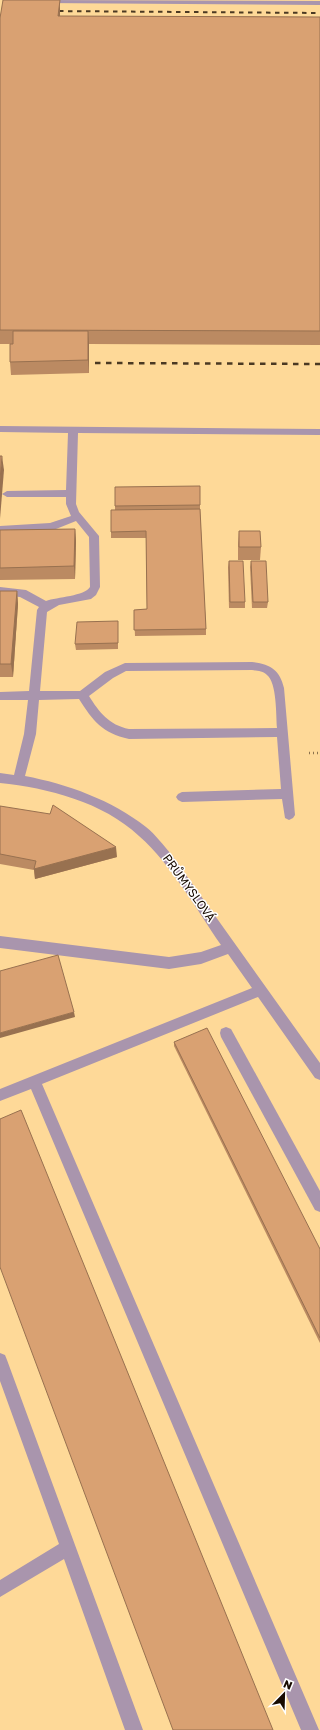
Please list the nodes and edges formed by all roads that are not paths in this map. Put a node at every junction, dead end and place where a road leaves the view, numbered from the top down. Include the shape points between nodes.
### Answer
1 (31, 2) edge
2 (320, 3) edge
3 (0, 429) edge
4 (73, 430) junction
5 (320, 432) edge
6 (71, 493) junction
7 (7, 494) dead end
8 (77, 517) junction
9 (0, 530) edge
10 (0, 591) edge
11 (46, 606) junction
12 (82, 695) junction
13 (0, 696) edge
14 (34, 696) junction
15 (282, 732) junction
16 (0, 778) edge
17 (18, 780) junction
18 (287, 794) junction
19 (182, 797) dead end
20 (289, 815) dead end
21 (0, 942) edge
22 (232, 947) junction
23 (262, 990) junction
24 (226, 1033) dead end
25 (320, 1074) edge
26 (34, 1081) junction
27 (0, 1095) edge
28 (320, 1205) edge
29 (0, 1360) edge
30 (68, 1548) junction
31 (0, 1589) edge
32 (134, 1730) edge
33 (310, 1730) edge

1 - 2 street
3 - 4 street
4 - 5 street
4 - 6 street
6 - 7 street
6 - 8 street via 71,504
8 - 9 street via 46,528
8 - 11 street via 95,539 94,592 88,597 65,598
10 - 11 street via 18,591
11 - 14 street via 40,616
12 - 14 street
12 - 15 street via 99,720 112,729 129,734
12 - 15 street via 109,675 125,667 258,666 272,670 275,675 279,688
13 - 14 street
14 - 17 street via 29,739
15 - 18 street
16 - 17 street, PRŮMYSLOVÁ
17 - 22 street, PRŮMYSLOVÁ via 70,793 120,816 142,832 168,858
18 - 19 street
18 - 20 street
21 - 22 street via 169,963 201,958
22 - 23 street, PRŮMYSLOVÁ
23 - 25 street, PRŮMYSLOVÁ
23 - 26 street
24 - 28 street
26 - 27 street
26 - 33 street
29 - 30 street
30 - 31 street
30 - 32 street

